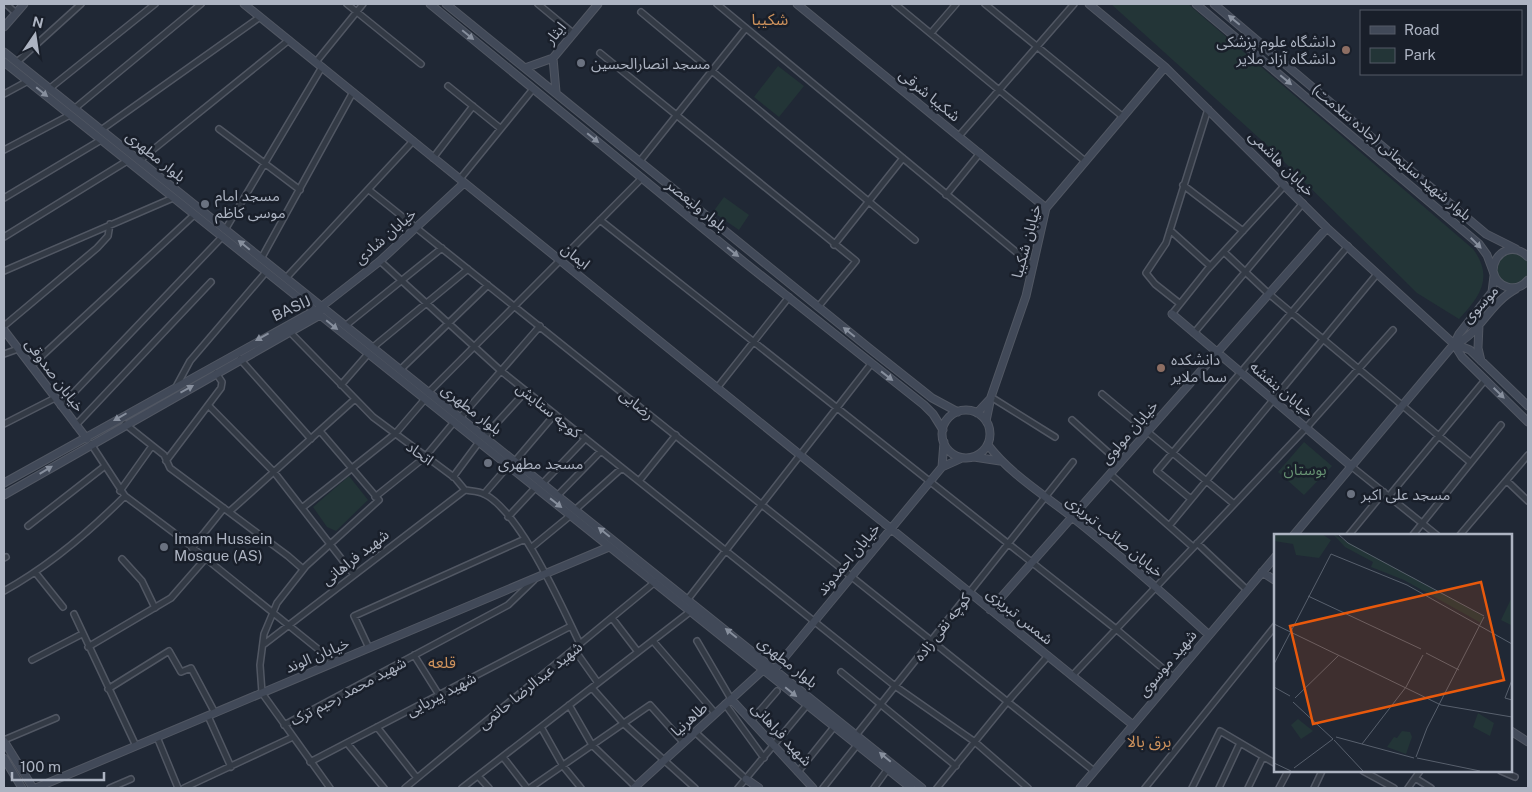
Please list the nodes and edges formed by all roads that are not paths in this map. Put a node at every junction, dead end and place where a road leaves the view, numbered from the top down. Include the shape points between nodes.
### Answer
1 (6, 4) edge
2 (24, 4) edge
3 (81, 4) edge
4 (155, 4) edge
5 (202, 4) edge
6 (244, 4) edge
7 (347, 4) edge
8 (363, 4) edge
9 (430, 4) edge
10 (446, 4) edge
11 (538, 4) edge
12 (598, 4) edge
13 (717, 4) edge
14 (797, 4) edge
15 (895, 4) edge
16 (956, 4) edge
17 (985, 4) edge
18 (1074, 4) edge
19 (1089, 4) edge
20 (1196, 4) edge
21 (1214, 4) edge
22 (357, 12) junction
23 (641, 12) dead end
24 (16, 13) junction
25 (260, 17) junction
26 (4, 27) edge
27 (746, 28) junction
28 (573, 33) junction
29 (931, 33) junction
30 (289, 40) junction
31 (1037, 47) junction
32 (4, 52) edge
33 (600, 53) dead end
34 (553, 58) junction
35 (4, 62) edge
36 (17, 62) junction
37 (422, 64) dead end
38 (319, 65) junction
39 (1165, 67) junction
40 (525, 68) junction
41 (710, 70) junction
42 (28, 81) junction
43 (448, 86) dead end
44 (49, 89) junction
45 (534, 89) junction
46 (999, 90) junction
47 (353, 92) junction
48 (556, 92) junction
49 (4, 94) edge
50 (473, 106) junction
51 (1208, 109) junction
52 (72, 112) junction
53 (676, 113) junction
54 (1122, 116) junction
55 (500, 128) junction
56 (219, 129) dead end
57 (101, 130) junction
58 (959, 136) junction
59 (102, 140) junction
60 (413, 141) junction
61 (4, 150) edge
62 (980, 153) junction
63 (433, 158) junction
64 (903, 158) junction
65 (127, 161) junction
66 (139, 161) junction
67 (640, 161) junction
68 (1084, 161) junction
69 (265, 164) junction
70 (642, 178) junction
71 (462, 181) junction
72 (1183, 185) junction
73 (1285, 185) junction
74 (300, 190) junction
75 (369, 190) junction
76 (946, 194) junction
77 (4, 198) edge
78 (173, 198) junction
79 (868, 201) junction
80 (1303, 203) junction
81 (1046, 208) junction
82 (194, 214) junction
83 (600, 220) junction
84 (110, 224) junction
85 (418, 228) junction
86 (1327, 228) junction
87 (1170, 230) junction
88 (1243, 231) junction
89 (223, 233) junction
90 (4, 237) edge
91 (916, 240) dead end
92 (834, 245) junction
93 (1348, 246) junction
94 (442, 248) junction
95 (1516, 249) junction
96 (1224, 252) junction
97 (1528, 257) edge
98 (261, 259) junction
99 (559, 260) junction
100 (380, 261) junction
101 (1033, 266) junction
102 (1210, 266) junction
103 (468, 269) junction
104 (4, 271) edge
105 (1244, 271) junction
106 (266, 272) junction
107 (1493, 273) junction
108 (1377, 274) junction
109 (286, 278) junction
110 (401, 280) junction
111 (1528, 280) edge
112 (211, 282) dead end
113 (488, 285) junction
114 (1519, 287) junction
115 (1269, 294) junction
116 (789, 297) junction
117 (426, 303) junction
118 (1179, 303) junction
119 (513, 305) junction
120 (320, 306) junction
121 (818, 308) junction
122 (312, 310) junction
123 (1292, 312) junction
124 (1172, 314) joint
125 (320, 315) junction
126 (448, 323) junction
127 (1479, 323) junction
128 (4, 326) edge
129 (345, 326) junction
130 (540, 326) junction
131 (4, 330) edge
132 (1393, 330) dead end
133 (290, 331) junction
134 (1194, 333) junction
135 (1324, 340) junction
136 (754, 341) junction
137 (1454, 344) junction
138 (474, 346) junction
139 (18, 349) junction
140 (370, 351) junction
141 (1217, 352) junction
142 (4, 354) edge
143 (240, 359) junction
144 (1482, 361) junction
145 (871, 364) junction
146 (31, 366) junction
147 (1357, 368) junction
148 (400, 370) junction
149 (501, 371) junction
150 (1240, 372) junction
151 (216, 373) junction
152 (1485, 380) junction
153 (177, 384) junction
154 (341, 385) junction
155 (717, 388) junction
156 (526, 391) junction
157 (1102, 394) dead end
158 (426, 396) junction
159 (991, 397) junction
160 (55, 398) junction
161 (355, 399) junction
162 (1273, 400) junction
163 (61, 406) junction
164 (209, 406) junction
165 (1402, 406) junction
166 (1528, 406) edge
167 (837, 408) junction
168 (958, 412) junction
169 (976, 413) junction
170 (555, 414) junction
171 (457, 420) junction
172 (1072, 420) dead end
173 (986, 421) junction
174 (4, 422) edge
175 (1528, 422) edge
176 (125, 424) junction
177 (76, 425) junction
178 (1501, 425) dead end
179 (1306, 428) junction
180 (943, 430) junction
181 (320, 431) junction
182 (1147, 432) junction
183 (395, 434) junction
184 (676, 435) junction
185 (86, 436) junction
186 (1439, 436) junction
187 (1055, 437) dead end
188 (311, 439) junction
189 (482, 439) junction
190 (586, 439) junction
191 (944, 442) junction
192 (91, 444) junction
193 (988, 444) junction
194 (152, 446) junction
195 (601, 451) junction
196 (1172, 453) junction
197 (1528, 455) edge
198 (800, 456) junction
199 (425, 457) junction
200 (974, 457) junction
201 (962, 458) junction
202 (166, 461) junction
203 (1000, 461) junction
204 (1073, 462) dead end
205 (1470, 462) junction
206 (512, 463) junction
207 (1120, 463) junction
208 (105, 466) junction
209 (1351, 466) junction
210 (942, 467) junction
211 (350, 468) junction
212 (622, 468) junction
213 (274, 472) junction
214 (1110, 474) junction
215 (453, 477) junction
216 (639, 481) junction
217 (1206, 481) junction
218 (1507, 481) junction
219 (4, 483) edge
220 (930, 483) junction
221 (540, 485) junction
222 (465, 490) junction
223 (120, 491) junction
224 (484, 494) junction
225 (1386, 494) junction
226 (4, 495) edge
227 (558, 495) junction
228 (125, 496) junction
229 (1045, 497) junction
230 (377, 498) junction
231 (1191, 499) junction
232 (1528, 501) edge
233 (762, 504) junction
234 (1234, 504) junction
235 (302, 508) junction
236 (226, 510) junction
237 (573, 512) junction
238 (508, 517) junction
239 (1072, 517) junction
240 (1423, 522) junction
241 (28, 526) dead end
242 (1168, 526) junction
243 (890, 529) junction
244 (1295, 534) edge
245 (1350, 534) edge
246 (1414, 534) edge
247 (1436, 534) edge
248 (1461, 534) edge
249 (525, 539) junction
250 (330, 544) junction
251 (1008, 544) junction
252 (1195, 545) junction
253 (532, 547) junction
254 (609, 547) junction
255 (192, 548) junction
256 (726, 550) junction
257 (205, 558) junction
258 (1274, 558) edge
259 (122, 559) dead end
260 (1032, 563) junction
261 (303, 570) junction
262 (34, 572) junction
263 (1262, 572) junction
264 (354, 575) junction
265 (541, 575) junction
266 (852, 576) junction
267 (1274, 580) edge
268 (655, 582) junction
269 (1156, 587) junction
270 (1247, 590) junction
271 (4, 591) edge
272 (969, 593) junction
273 (688, 599) junction
274 (62, 607) dead end
275 (155, 608) junction
276 (990, 610) junction
277 (691, 611) junction
278 (74, 614) dead end
279 (272, 614) junction
280 (612, 618) junction
281 (814, 621) junction
282 (288, 626) junction
283 (571, 626) junction
284 (1274, 627) edge
285 (1116, 629) junction
286 (82, 634) junction
287 (1209, 635) junction
288 (653, 640) junction
289 (931, 640) junction
290 (697, 641) dead end
291 (580, 644) junction
292 (263, 645) junction
293 (88, 647) junction
294 (369, 648) junction
295 (574, 649) junction
296 (638, 652) junction
297 (414, 655) junction
298 (1048, 656) junction
299 (32, 660) dead end
300 (334, 662) junction
301 (775, 669) junction
302 (762, 670) junction
303 (840, 672) dead end
304 (1072, 676) junction
305 (1173, 677) junction
306 (598, 683) junction
307 (895, 686) junction
308 (592, 688) junction
309 (108, 689) junction
310 (777, 691) dead end
311 (262, 693) junction
312 (439, 695) junction
313 (728, 701) junction
314 (1008, 701) junction
315 (880, 704) junction
316 (569, 705) junction
317 (807, 705) junction
318 (216, 713) junction
319 (715, 714) junction
320 (208, 716) junction
321 (56, 718) dead end
322 (751, 721) junction
323 (624, 724) junction
324 (284, 725) junction
325 (1133, 725) junction
326 (377, 727) junction
327 (541, 727) junction
328 (834, 727) junction
329 (695, 732) junction
330 (1512, 732) edge
331 (857, 734) junction
332 (158, 737) junction
333 (293, 737) junction
334 (4, 740) edge
335 (683, 742) junction
336 (975, 742) junction
337 (1528, 742) edge
338 (347, 743) junction
339 (1240, 743) junction
340 (592, 745) junction
341 (136, 746) junction
342 (774, 746) junction
343 (857, 746) junction
344 (1263, 756) junction
345 (503, 757) junction
346 (4, 758) edge
347 (764, 758) junction
348 (663, 761) junction
349 (310, 762) junction
350 (1274, 763) edge
351 (563, 766) junction
352 (956, 766) junction
353 (231, 767) junction
354 (887, 770) junction
355 (1094, 770) junction
356 (798, 772) junction
357 (1287, 772) edge
358 (1322, 772) edge
359 (1365, 772) edge
360 (1503, 772) edge
361 (1416, 773) edge
362 (478, 776) junction
363 (1515, 777) dead end
364 (417, 778) junction
365 (131, 779) dead end
366 (746, 779) junction
367 (22, 788) edge
368 (35, 788) edge
369 (110, 788) edge
370 (178, 788) edge
371 (184, 788) edge
372 (330, 788) edge
373 (384, 788) edge
374 (405, 788) edge
375 (462, 788) edge
376 (488, 788) edge
377 (529, 788) edge
378 (581, 788) edge
379 (635, 788) edge
380 (695, 788) edge
381 (738, 788) edge
382 (759, 788) edge
383 (813, 788) edge
384 (823, 788) edge
385 (874, 788) edge
386 (910, 788) edge
387 (922, 788) edge
388 (938, 788) edge
389 (1028, 788) edge
390 (1080, 788) edge
391 (1145, 788) edge
392 (1192, 788) edge
393 (1218, 788) edge
394 (1248, 788) edge
395 (1279, 788) edge
396 (1314, 788) edge
397 (1394, 788) edge
398 (1408, 788) edge
399 (1431, 788) edge

1 - 24 street
2 - 24 main road
3 - 36 street
4 - 44 street
5 - 52 street
6 - 25 main road, ایمان
7 - 22 street
8 - 22 street
9 -> 45 main road, بلوار ولیعصر
10 - 40 main road, بلوار ولیعصر
11 - 28 street
12 - 28 main road, ایثار
13 - 27 street
14 - 58 main road, شکیبا شرقی
15 - 29 street
16 - 29 street
17 - 31 street
18 - 31 street
19 - 39 main road, خیابان هاشمی
20 -> 107 main road, بلوار شهید سلیمانی (جاده سلامت) via 1479,244
95 -> 21 main road, بلوار شهید سلیمانی (جاده سلامت) via 1486,234
22 - 37 street
22 - 38 street
23 - 41 street
24 - 26 main road
25 - 30 main road, ایمان
25 - 57 street
27 - 41 street
27 - 64 street
28 - 34 main road, ایثار
29 - 46 street
30 - 38 main road, ایمان
30 - 66 street
31 - 46 street
31 - 54 street
32 - 36 main road, بلوار مطهری
33 - 53 street
34 - 40 main road, ایثار
34 - 48 main road
35 - 42 main road, بلوار مطهری
36 - 44 main road, بلوار مطهری
38 - 47 main road, ایمان
38 - 69 street
39 - 51 main road, خیابان هاشمی
39 - 54 main road, خیابان شکیبا
40 - 48 main road, بلوار ولیعصر
41 - 53 street
41 - 79 street
42 - 49 street
42 -> 52 main road, بلوار مطهری
43 - 50 street
44 - 52 main road, بلوار مطهری
45 - 55 street
45 -> 70 main road, بلوار ولیعصر
46 - 58 street
46 - 68 street
47 - 60 main road, ایمان
47 - 74 street
48 - 67 main road, بلوار ولیعصر
50 - 55 street
50 - 63 street
51 - 72 street
51 - 73 main road, خیابان هاشمی
52 - 57 main road, بلوار مطهری
52 - 59 main road, بلوار مطهری
52 - 61 street
53 - 67 street
53 - 92 street
54 - 68 main road, خیابان شکیبا
55 - 71 street
56 - 69 street
57 - 66 main road, بلوار مطهری
58 - 62 main road, شکیبا شرقی
59 - 65 main road, بلوار مطهری
59 - 77 street
60 - 63 main road, ایمان
60 - 75 street
62 - 76 street
62 - 81 main road, شکیبا شرقی
63 - 71 main road, ایمان
64 - 76 street
64 - 79 street
65 - 78 main road, بلوار مطهری
65 - 90 street
66 - 89 main road, بلوار مطهری
67 - 70 main road
67 - 121 main road, بلوار ولیعصر
68 - 81 main road, خیابان شکیبا
69 - 74 street
69 - 89 street
70 - 83 street
70 -> 116 main road, بلوار ولیعصر
71 - 85 main road, خیابان شادی
71 - 99 main road, ایمان
72 - 87 street
72 - 88 street
73 - 80 main road, خیابان هاشمی
73 - 88 street
74 - 98 street
75 - 85 street, رضایی
75 - 109 street
76 - 101 street
78 - 82 main road, بلوار مطهری
78 - 84 street
79 - 91 street
79 - 92 street
80 - 86 main road, خیابان هاشمی
80 - 105 street
81 - 101 main road, خیابان شکیبا
82 - 89 main road, بلوار مطهری
82 - 146 street
83 - 99 street
83 - 136 street
84 - 104 street
84 - 128 street via 108,236 97,248
85 - 94 street, رضایی
85 - 100 main road, خیابان شادی
86 - 93 main road, خیابان هاشمی
86 - 115 main road, خیابان مولوی
87 - 102 street
87 - 118 street via 1166,243 1146,273
88 - 96 street
98 -> 89 main road, بلوار مطهری
89 - 106 main road, بلوار مطهری
89 - 163 street
92 - 121 street via 856,261
93 - 108 main road, خیابان هاشمی
93 - 123 street
94 - 103 street, رضایی
94 - 110 street
95 - 97 main road, بلوار شهید سلیمانی (جاده سلامت)
95 - 107 main road, موسوی via 1501,253 1494,261
96 - 102 street
96 - 105 street
98 - 109 main road, بلوار مطهری
99 - 119 street
99 - 155 main road, ایمان
100 - 110 street, کوچه ستایش
100 - 120 main road, خیابان شادی
101 - 159 main road, خیابان شکیبا
102 - 118 street
103 - 113 street, رضایی
103 - 117 street
105 - 115 street
105 - 134 street
106 - 122 main road, بلوار مطهری
106 - 153 street via 190,361
107 - 114 main road via 1504,287
107 - 137 main road, موسوی via 1492,292
108 - 135 street
108 - 137 main road, خیابان هاشمی
109 - 120 main road, بلوار مطهری
110 - 117 street, کوچه ستایش
110 - 129 street
111 - 114 main road, موسوی
112 - 177 street
113 - 119 street, رضایی
113 - 126 street
114 - 127 main road, موسوی via 1502,296
115 - 123 street
115 - 141 main road, خیابان مولوی
116 - 136 street
116 - 145 main road, بلوار ولیعصر
117 - 126 street, کوچه ستایش
117 - 140 street
118 - 124 street
119 - 130 street, رضایی
119 - 138 street
120 - 122 main road, BASIJ
120 - 125 main road, BASIJ
120 - 129 main road, بلوار مطهری
168 -> 121 main road, بلوار ولیعصر via 932,398
122 - 125 main road, بلوار مطهری
122 -> 153 main road, BASIJ
123 - 135 street
123 - 150 street
124 - 134 main road, خیابان بنفشه
125 - 133 main road, BASIJ
125 -> 140 main road, بلوار مطهری
126 - 138 street, کوچه ستایش
126 - 148 street
127 - 137 main road, موسوی via 1466,340
127 - 144 main road via 1478,348
129 - 140 main road, بلوار مطهری
130 - 149 street
130 - 184 street, رضایی
131 - 139 main road, خیابان صدوقی
132 - 147 street
133 - 143 main road, BASIJ
133 - 154 street, اتحاد
134 - 141 main road, خیابان بنفشه
135 - 147 street
135 - 162 street
136 - 155 street
136 - 167 street
137 - 144 main road via 1470,350
137 - 152 main road
137 - 165 main road
138 - 149 street, کوچه ستایش
138 - 158 street
139 - 142 street
139 - 146 main road, خیابان صدوقی
140 - 148 main road, بلوار مطهری
140 - 154 street
140 - 158 main road, بلوار مطهری
141 - 150 main road, خیابان بنفشه
141 - 182 main road, خیابان مولوی
143 - 151 main road, BASIJ
143 - 188 street
144 - 166 main road
145 - 167 street
145 -> 180 main road, بلوار ولیعصر via 924,405
146 - 160 main road, خیابان صدوقی
147 - 165 street
147 - 179 street
148 - 158 main road, بلوار مطهری
149 - 156 street, کوچه ستایش
149 - 171 street
150 - 162 main road, خیابان بنفشه
150 - 196 street
151 - 164 street via 222,382 221,388
176 -> 151 main road, BASIJ
152 -> 175 main road
152 - 186 street
153 -> 185 main road, BASIJ
154 - 161 street, اتحاد
155 - 198 main road, ایمان
156 - 170 street, کوچه ستایش
156 - 189 street
157 - 182 street
158 - 171 main road, بلوار مطهری
158 - 183 street
159 - 169 main road
159 - 173 main road, خیابان شکیبا
159 - 187 street
160 - 163 main road, خیابان صدوقی
160 - 174 street
161 - 181 street
161 - 183 street, اتحاد
162 - 179 main road, خیابان بنفشه
162 - 217 street
163 - 177 main road, خیابان صدوقی
164 - 202 street
164 - 213 street
165 - 186 street
165 - 209 main road
167 - 198 street
167 - 220 street
168 - 169 main road
168 - 180 main road via 948,419
169 - 173 main road
170 - 190 street, کوچه ستایش
170 - 206 street
171 - 189 main road, بلوار مطهری
171 - 199 street
172 - 207 street
173 - 193 main road via 990,432
176 - 192 main road, BASIJ
176 - 194 street
177 - 185 main road, خیابان صدوقی
178 - 205 street
179 - 209 main road, خیابان بنفشه
179 - 234 street
180 - 191 main road
181 - 188 street
181 - 211 street
182 - 196 street
182 - 207 main road, خیابان مولوی
183 - 199 street, اتحاد
183 - 211 street
184 - 216 street
184 - 233 street, رضایی
185 - 192 main road, خیابان صدوقی
185 - 219 main road, BASIJ
186 - 205 street
186 - 225 street
188 - 213 street
189 - 206 main road, بلوار مطهری
189 - 215 street
190 - 195 street, کوچه ستایش
190 - 221 street
191 - 201 main road via 951,452
191 - 210 main road
192 - 208 street
226 -> 192 main road, BASIJ
193 - 200 main road
193 - 203 main road
194 - 202 street via 164,455
194 - 223 street
195 - 212 street, کوچه ستایش
195 - 227 street
196 - 217 street
196 - 231 street via 1158,474
197 - 218 street
198 - 233 street
198 - 243 main road, ایمان
199 - 215 street, اتحاد
199 - 230 street
200 - 201 main road
200 - 203 main road
201 - 210 main road
202 - 236 street via 170,468
203 - 229 main road, خیابان صائب تبریزی
204 - 229 street, کوچه نقی زاده
205 - 240 street
206 - 221 main road, بلوار مطهری
206 - 224 street
207 - 214 main road, خیابان مولوی
208 - 223 street
208 - 241 street
209 - 225 street
209 - 244 main road
210 - 220 main road, خیابان احمدوند
211 - 230 street
211 - 235 street
212 - 216 street, کوچه ستایش
212 - 237 street
213 - 235 street
213 - 236 street
214 - 239 main road, خیابان مولوی
214 - 242 street
215 - 222 street, اتحاد
216 - 256 street, کوچه ستایش
217 - 231 street
217 - 234 street
218 - 232 street
218 - 248 street
220 - 243 main road, خیابان احمدوند
220 - 251 street
221 - 227 main road, بلوار مطهری
221 -> 237 main road, بلوار مطهری
221 - 238 street
222 - 224 street
222 - 264 street, شهید فراهانی
223 - 228 street
224 - 238 street
225 - 240 street
225 - 245 street
227 - 237 main road, بلوار مطهری
228 - 255 street
228 - 262 street via 92,529
229 - 239 main road, خیابان صائب تبریزی
229 - 251 street, کوچه نقی زاده
230 - 250 street
231 - 242 street
233 - 256 street
233 - 266 street, رضایی
234 - 252 street
235 - 250 street
236 - 255 street
236 - 261 street
237 - 253 street
237 - 254 main road, بلوار مطهری
273 -> 237 main road, بلوار مطهری
238 - 249 street
239 - 260 main road, خیابان مولوی
239 - 269 main road, خیابان صائب تبریزی
240 - 246 street
240 - 247 street
242 - 252 street
243 - 266 main road, خیابان احمدوند
243 - 272 main road, شمس تبریزی
249 - 253 street
249 - 294 street via 354,616
250 - 261 street
250 - 264 street
251 - 260 street
251 - 272 street, کوچه نقی زاده
252 - 269 street
252 - 270 street
253 - 265 street
254 - 265 main road, خیابان الوند
254 - 268 main road, بلوار مطهری
255 - 257 street
256 - 273 street
256 - 281 street, کوچه ستایش
257 - 275 street via 171,598
257 - 279 street
258 - 263 main road, شهید موسوی
259 - 275 street via 142,581
260 - 276 main road, خیابان مولوی
260 - 285 street
261 - 279 street via 277,602
262 - 271 street
262 - 274 street
263 - 267 main road
263 - 270 main road, شهید موسوی
264 - 282 street, شهید فراهانی
265 - 283 street
265 - 294 main road, خیابان الوند
265 - 297 street, شهید محمد رحیم ترک via 508,605
266 - 281 main road, خیابان احمدوند
266 - 289 street, رضایی
268 - 277 main road, بلوار مطهری
268 - 280 street, شهید عبدالرضا حاتمی
269 - 285 street
269 - 287 main road, خیابان صائب تبریزی
270 - 287 main road, شهید موسوی
272 - 276 main road, شمس تبریزی
272 - 289 street, کوچه نقی زاده
301 -> 273 main road, بلوار مطهری
275 - 293 street
276 - 298 main road, شمس تبریزی
277 - 288 street
277 - 302 main road, بلوار مطهری
278 - 286 street
279 - 282 street
279 - 292 street
280 - 291 street, شهید عبدالرضا حاتمی
280 - 296 street
281 - 301 main road, خیابان احمدوند
281 - 307 street, کوچه ستایش
282 - 292 street, شهید فراهانی
282 - 300 street
283 - 291 street
283 - 312 street, شهید پیریایی
284 - 391 street
285 - 304 street
285 - 305 street
286 - 293 street
286 - 299 street
287 - 305 main road, شهید موسوی
288 - 296 street
288 - 319 street
289 - 307 street, کوچه نقی زاده
289 - 314 street, رضایی
290 - 313 street
291 - 295 street, شهید عبدالرضا حاتمی
292 - 311 street via 260,664
293 - 309 street
294 - 300 main road, خیابان الوند
295 - 306 street
295 - 364 street, شهید عبدالرضا حاتمی
296 - 306 street
297 - 312 street
297 - 324 street, شهید محمد رحیم ترک
298 - 304 main road, شمس تبریزی
298 - 314 street
300 - 311 main road, خیابان الوند
301 - 302 main road
301 - 331 main road, بلوار مطهری
302 - 313 main road, طاهرنیا
302 -> 317 main road, بلوار مطهری
303 - 315 street
304 - 325 main road, شمس تبریزی
305 - 325 main road, شهید موسوی
306 - 308 street
307 - 315 street, کوچه نقی زاده
307 - 336 street, کوچه ستایش
308 - 316 street
308 - 323 street
309 - 318 street via 169,651 182,672 191,668
309 - 341 street
310 - 322 street
311 - 318 main road, خیابان الوند
311 - 324 street
312 - 326 street, شهید پیریایی
313 - 319 main road, طاهرنیا
313 - 322 main road, شهید فراهانی
313 - 347 street
314 - 336 street
314 - 355 street, رضایی
315 - 331 street, کوچه نقی زاده
315 - 352 street
316 - 327 street
316 - 340 street
317 - 328 main road, بلوار مطهری
317 - 342 street
318 - 320 main road, خیابان الوند
319 - 329 main road, طاهرنیا
320 - 332 main road, خیابان الوند
320 - 353 street
321 - 334 street
322 - 342 main road, شهید فراهانی
323 - 335 street via 650,705
323 - 340 street
323 - 348 street
324 - 333 street
325 - 355 main road, شهید موسوی
326 - 338 street, شهید پیریایی
326 - 364 street
327 - 345 street
327 - 351 street
328 - 343 main road, بلوار مطهری
328 - 356 street
329 - 335 main road, طاهرنیا
329 - 366 street
330 - 337 main road
387 -> 331 main road, بلوار مطهری
332 - 341 main road, خیابان الوند
332 - 370 street
333 - 349 street
333 - 353 street
334 - 368 main road
335 - 348 main road, طاهرنیا
336 - 352 street
336 - 389 street, کوچه ستایش
338 - 349 street, شهید پیریایی
338 - 373 street
339 - 344 street
339 - 392 street via 1220,731
339 - 393 street
340 - 351 street
340 - 379 street
341 - 368 main road, خیابان الوند
342 - 347 street
342 - 356 main road, شهید فراهانی
343 - 354 main road, بلوار مطهری
343 - 384 street
344 - 350 street
344 - 394 street
345 - 362 street
345 - 377 street
346 - 367 main road
347 - 366 street
348 - 379 main road, طاهرنیا
348 - 380 street
349 - 372 street
351 - 377 street
351 - 378 street
352 - 388 street
353 - 371 street
354 - 385 street
354 - 386 main road, بلوار مطهری
355 - 390 main road, شهید موسوی
356 - 383 main road, شهید فراهانی
357 - 395 street
358 - 396 street
359 - 397 street
360 - 363 street
361 - 398 street
361 - 399 street
362 - 375 street
362 - 376 street
364 - 374 street, شهید عبدالرضا حاتمی
365 - 369 street
366 - 381 street
366 - 382 main road

